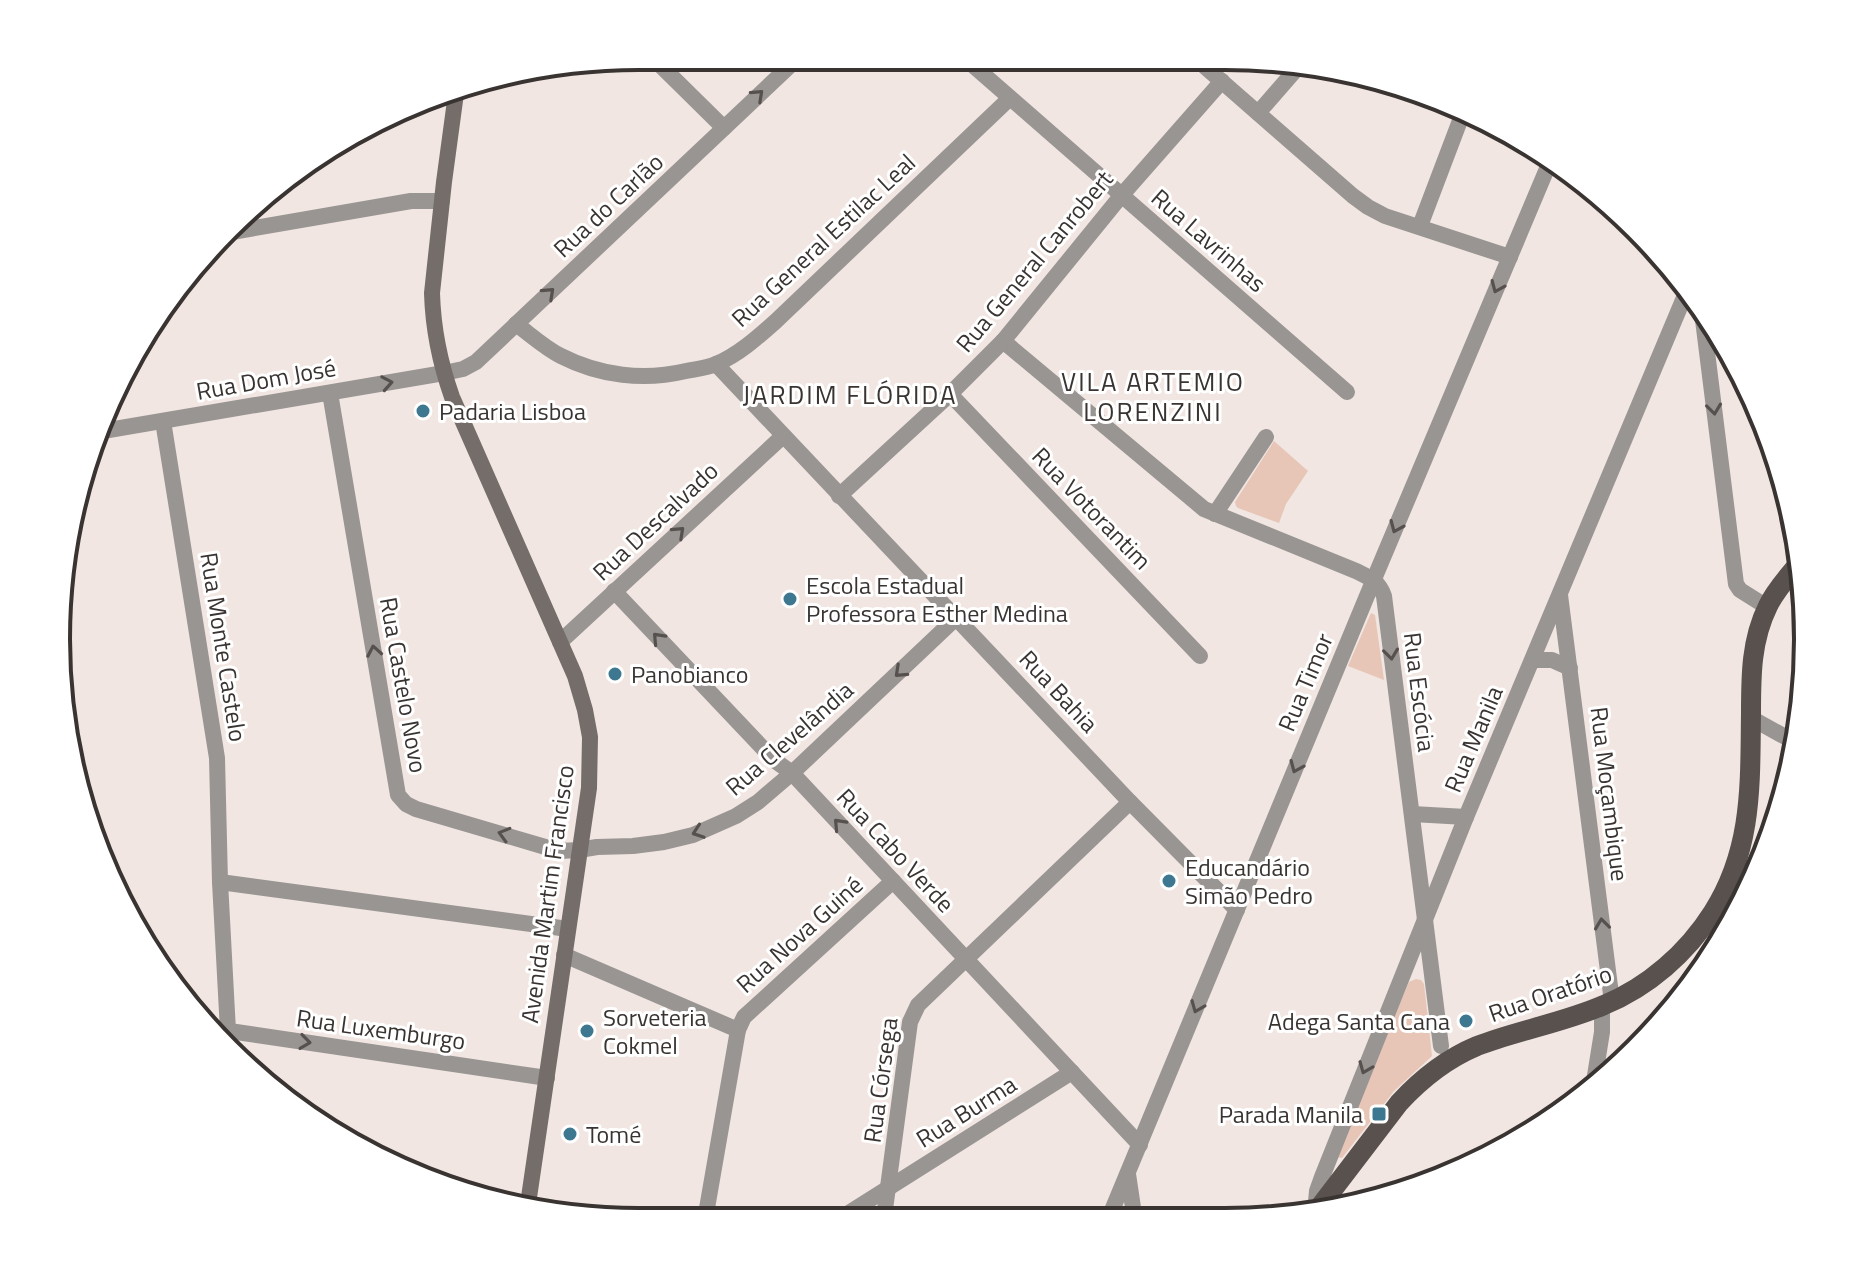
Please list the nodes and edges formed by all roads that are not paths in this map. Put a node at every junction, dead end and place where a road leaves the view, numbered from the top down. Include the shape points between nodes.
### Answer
1 (665, 70) edge
2 (785, 70) edge
3 (978, 70) edge
4 (1209, 70) edge
5 (1292, 74) edge
6 (1222, 81) junction
7 (1010, 98) junction
8 (455, 100) edge
9 (1258, 113) junction
10 (1460, 121) edge
11 (724, 128) junction
12 (1546, 170) edge
13 (1121, 196) junction
14 (442, 201) junction
15 (1420, 226) junction
16 (244, 230) edge
17 (1510, 257) junction
18 (1682, 302) edge
19 (516, 324) junction
20 (1705, 334) edge
21 (1003, 341) junction
22 (716, 364) junction
23 (444, 373) junction
24 (1347, 392) dead end
25 (330, 393) junction
26 (950, 394) junction
27 (163, 421) junction
28 (110, 430) edge
29 (783, 436) junction
30 (1266, 437) dead end
31 (839, 496) junction
32 (1215, 514) junction
33 (1790, 574) edge
34 (1374, 579) junction
35 (614, 591) junction
36 (1560, 593) junction
37 (1767, 607) junction
38 (956, 618) junction
39 (560, 642) junction
40 (1200, 656) dead end
41 (1533, 660) junction
42 (1570, 668) junction
43 (1751, 718) junction
44 (1785, 737) edge
45 (792, 773) junction
46 (1130, 802) junction
47 (1412, 814) junction
48 (1466, 817) junction
49 (579, 850) junction
50 (893, 881) junction
51 (220, 882) junction
52 (1237, 910) junction
53 (1425, 918) junction
54 (568, 929) junction
55 (564, 955) junction
56 (966, 959) junction
57 (1607, 1004) junction
58 (738, 1030) junction
59 (228, 1031) joint
60 (1441, 1046) dead end
61 (1596, 1070) edge
62 (1072, 1072) junction
63 (547, 1078) junction
64 (1140, 1145) junction
65 (1128, 1174) junction
66 (889, 1188) junction
67 (529, 1197) edge
68 (1326, 1199) edge
69 (1316, 1200) edge
70 (707, 1208) edge
71 (857, 1208) edge
72 (886, 1208) edge
73 (1113, 1208) edge
74 (1133, 1208) edge

1 - 11 street
11 -> 2 street, Rua do Carlão
3 - 7 street, Rua Lavrinhas
4 - 6 street
5 - 9 street
6 - 9 street
6 - 13 street, Rua General Canrobert
7 - 13 street, Rua Lavrinhas
7 - 22 street, Rua General Estilac Leal via 776,321
8 - 14 main road, Avenida Martim Francisco
9 - 15 street via 1368,207
10 - 15 street
19 -> 11 street, Rua do Carlão
12 - 17 street, Rua Timor
13 - 21 street, Rua General Canrobert
13 - 24 street, Rua Lavrinhas
14 - 16 street via 411,201
14 - 23 main road, Avenida Martim Francisco via 432,302
15 - 17 street
17 -> 34 street, Rua Timor
18 - 36 street, Rua Manila
19 - 22 street, Rua General Estilac Leal via 560,356 633,377
19 - 23 street, Rua do Carlão via 471,366
20 -> 37 street via 1736,584
21 - 26 street, Rua General Canrobert
21 - 32 street
22 - 29 street, Rua Bahia
25 -> 23 street, Rua Dom José
23 - 39 main road, Avenida Martim Francisco
25 - 27 street, Rua Dom José
49 -> 25 street, Rua Castelo Novo via 559,851 416,809 398,795
26 - 31 street, Rua General Canrobert
26 - 40 street, Rua Votorantim
27 - 28 street, Rua Dom José
27 - 51 street, Rua Monte Castelo via 217,758
29 - 31 street, Rua Bahia
35 -> 29 street, Rua Descalvado
30 - 32 street
31 - 38 street, Rua Bahia
32 - 34 street
33 - 37 main road, Rua Oratório
34 -> 47 street, Rua Escócia via 1384,596
34 -> 52 street, Rua Timor
35 - 39 street, Rua Descalvado
45 -> 35 street, Rua Cabo Verde
36 - 41 street, Rua Manila
36 - 42 street, Rua Moçambique
37 - 43 main road, Rua Oratório via 1751,668
38 -> 45 street, Rua Clevelândia
38 - 46 street, Rua Bahia
39 - 49 main road, Avenida Martim Francisco via 590,737
41 - 42 street via 1552,660
41 - 48 street, Rua Manila
57 -> 42 street, Rua Moçambique
43 - 44 street
43 - 57 main road, Rua Oratório via 1747,820 1730,881 1677,956
45 -> 49 street, Rua Clevelândia via 758,802 693,835
50 -> 45 street, Rua Cabo Verde
46 - 52 street, Rua Bahia
46 - 56 street, Rua Córsega
47 - 48 street
47 - 53 street, Rua Escócia
48 - 53 street, Rua Manila
49 - 54 main road, Avenida Martim Francisco
50 - 56 street, Rua Cabo Verde
50 - 58 street, Rua Nova Guiné via 750,1010
51 - 54 street
51 - 59 street, Rua Monte Castelo
52 -> 64 street, Rua Timor
53 - 60 street, Rua Escócia
53 -> 69 street, Rua Manila
54 - 55 main road, Avenida Martim Francisco
55 - 58 street
55 - 63 main road, Avenida Martim Francisco
56 - 62 street, Rua Cabo Verde
56 - 66 street, Rua Córsega via 918,1005 910,1022
57 - 61 street, Rua Moçambique
57 - 68 main road, Rua Oratório via 1477,1046 1438,1067 1399,1103
58 - 70 street, Rua Nova Guiné
59 -> 63 street, Rua Luxemburgo
62 - 64 street, Rua Cabo Verde
62 - 66 street, Rua Burma
63 - 67 main road, Avenida Martim Francisco
64 - 65 street, Rua Timor
65 - 73 street, Rua Timor
65 - 74 street
66 - 71 street, Rua Burma
66 - 72 street, Rua Córsega

